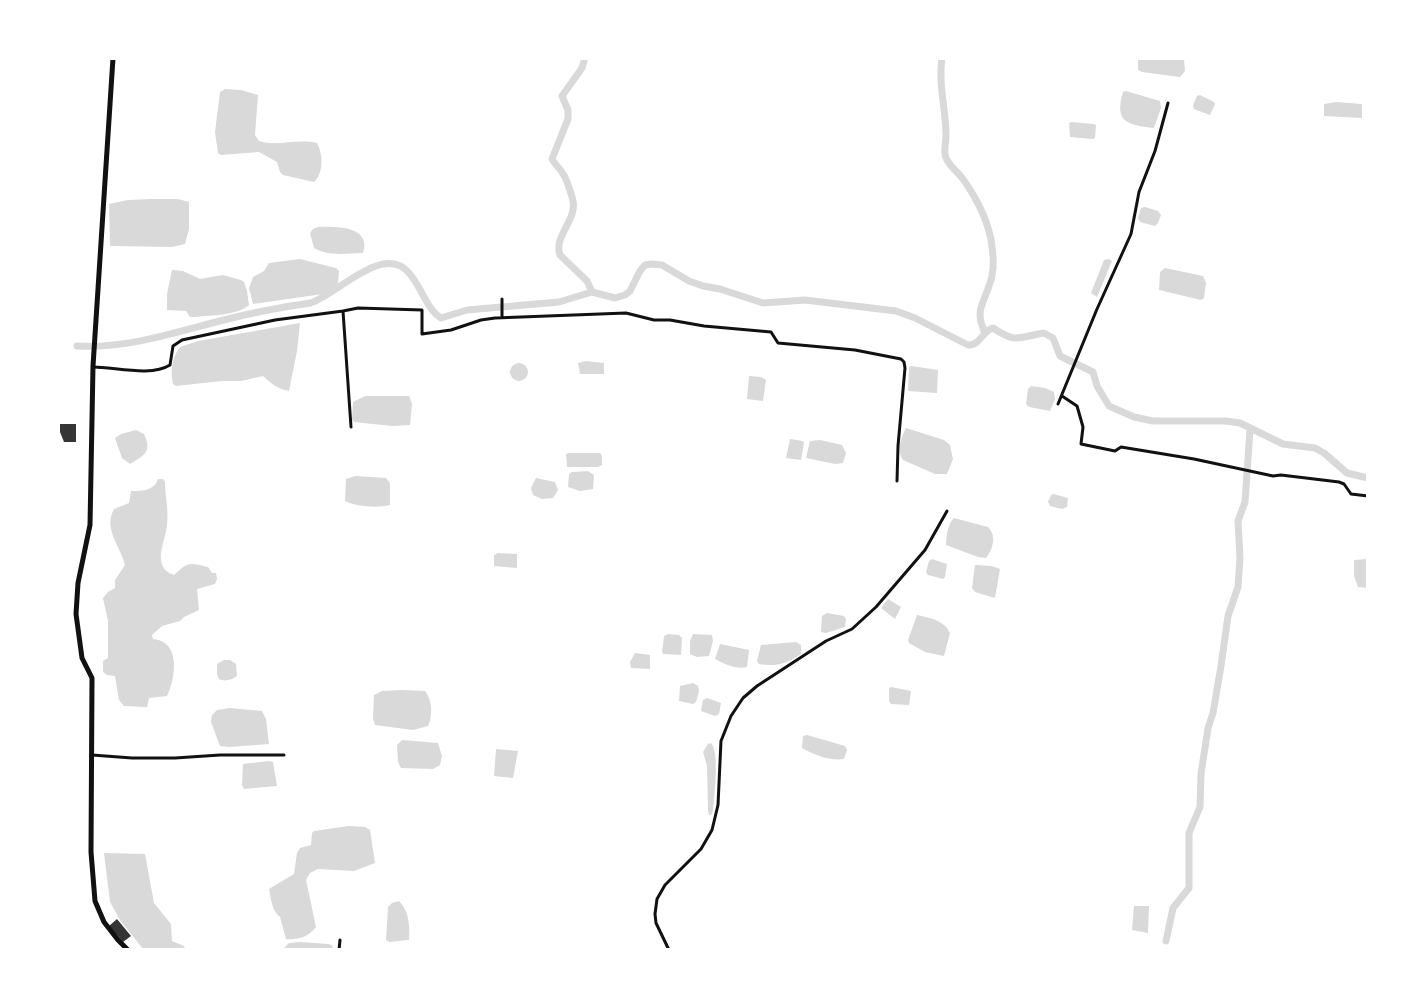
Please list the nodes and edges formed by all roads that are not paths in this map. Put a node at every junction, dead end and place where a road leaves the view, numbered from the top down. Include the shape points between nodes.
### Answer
1 (113, 58) edge
2 (1168, 103) dead end
3 (502, 299) dead end
4 (343, 311) junction
5 (502, 317) junction
6 (93, 367) junction
7 (1062, 396) junction
8 (1058, 404) dead end
9 (351, 427) dead end
10 (897, 481) dead end
11 (1368, 496) edge
12 (947, 511) dead end
13 (92, 755) junction
14 (284, 755) dead end
15 (340, 940) dead end
16 (128, 950) edge
17 (339, 950) edge
18 (669, 950) edge

1 - 6 main road
2 - 7 street via 1139,192 1131,234
3 - 5 street
4 - 5 street via 422,310 422,334
4 - 6 street via 275,320 182,340 173,346 170,365 163,369
4 - 9 street
5 - 10 street via 626,313 654,320 771,332 778,343 901,359 905,368
6 - 13 main road via 90,525 76,614 82,658 92,678
7 - 8 street
7 - 11 street via 1077,406 1083,427 1082,444 1088,446 1115,451 1121,447 1273,476 1339,482 1351,494
12 - 18 street via 925,550 876,608 852,629 826,641 757,686 731,716 721,741 718,805 712,830 701,849 665,885 657,899 656,922
13 - 14 street
13 - 16 main road via 95,901 104,922
15 - 17 street

